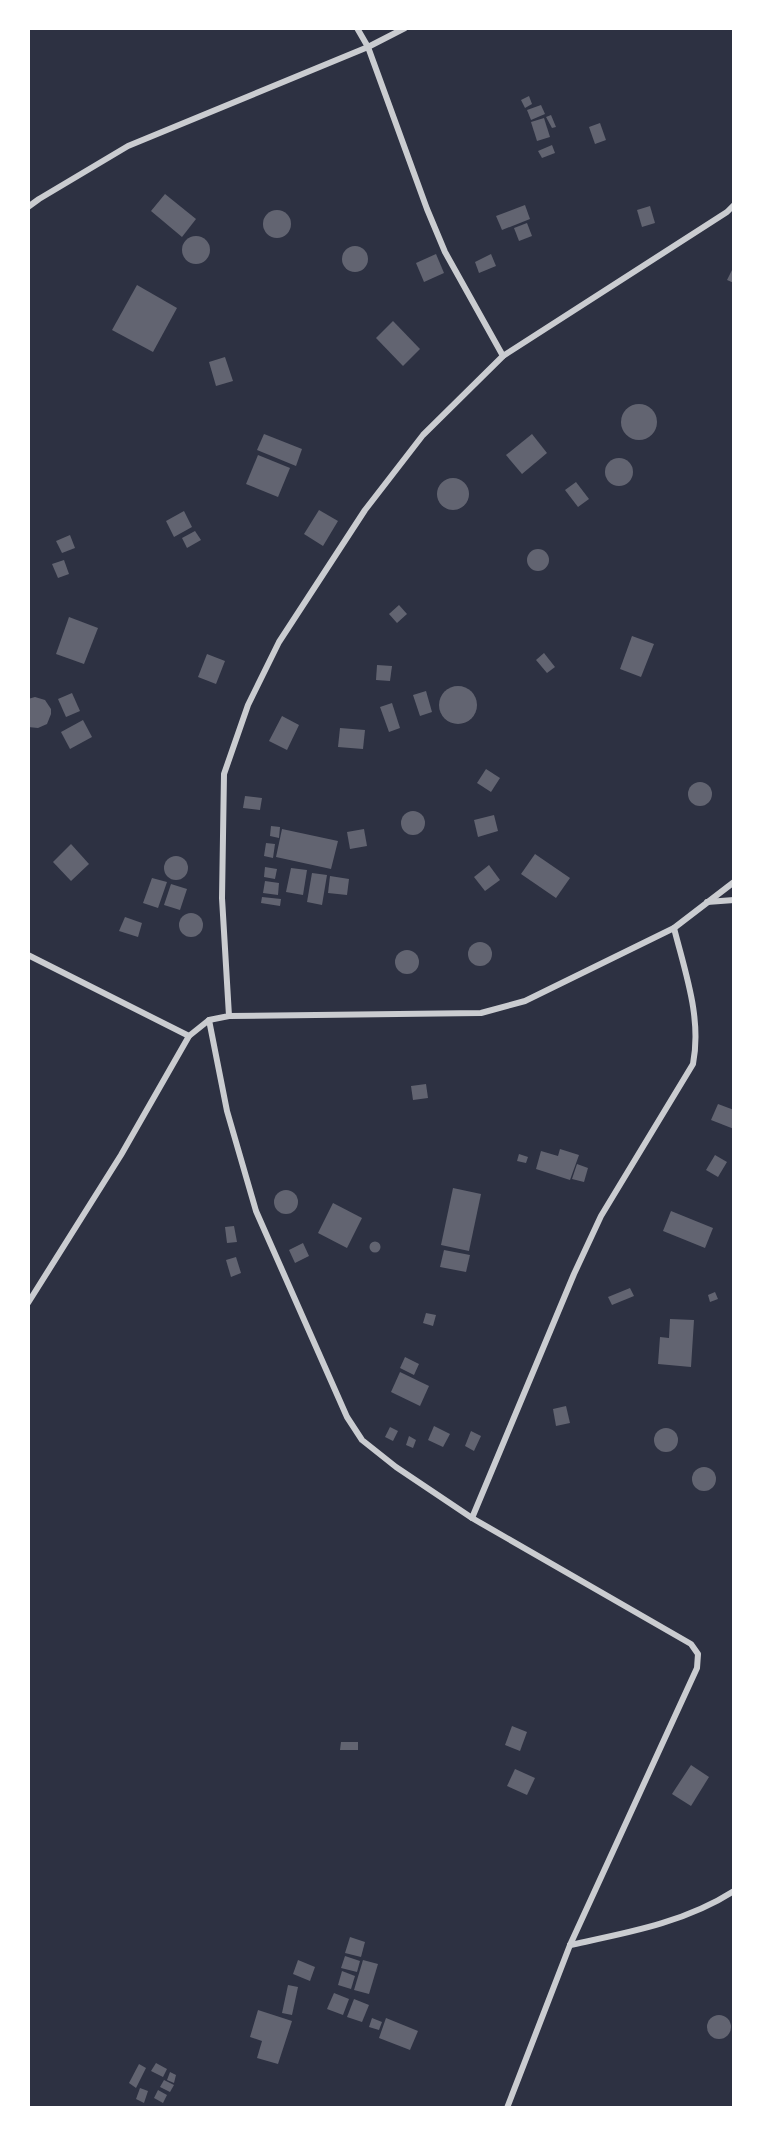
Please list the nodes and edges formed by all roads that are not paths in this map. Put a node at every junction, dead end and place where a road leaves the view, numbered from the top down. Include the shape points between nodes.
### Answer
1 (357, 28) edge
2 (405, 28) edge
3 (368, 47) junction
4 (734, 205) edge
5 (28, 207) edge
6 (503, 356) junction
7 (734, 882) edge
8 (734, 900) edge
9 (707, 902) junction
10 (674, 928) junction
11 (28, 955) edge
12 (229, 1016) junction
13 (209, 1020) junction
14 (189, 1036) junction
15 (28, 1303) edge
16 (472, 1518) junction
17 (734, 1891) edge
18 (570, 1945) junction
19 (507, 2108) edge

1 - 3 street
2 - 3 street
3 - 5 street via 128,147
3 - 6 street via 445,252
4 - 6 street
6 - 12 street via 423,435 365,510 279,642 248,705 224,774 222,898
7 - 9 street
8 - 9 street
9 - 10 street
10 - 12 street via 525,1001 480,1013
10 - 16 street via 691,992 697,1044 693,1064 601,1216
11 - 14 street
12 - 13 street
13 - 14 street
13 - 16 street via 227,1111 256,1211 347,1417 362,1440
14 - 15 street via 121,1155
16 - 18 street via 691,1644 698,1654 697,1668
17 - 18 street via 716,1903 654,1927
18 - 19 street

